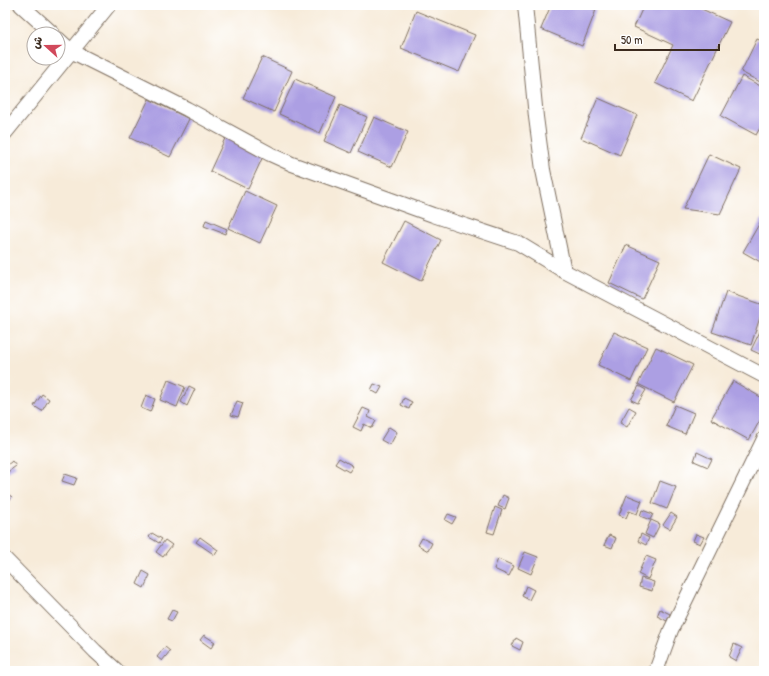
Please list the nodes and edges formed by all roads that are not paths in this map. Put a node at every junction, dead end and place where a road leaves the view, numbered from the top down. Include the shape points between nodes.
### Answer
1 (21, 5) edge
2 (109, 5) edge
3 (525, 5) edge
4 (44, 26) edge
5 (66, 46) edge
6 (71, 51) junction
7 (5, 133) edge
8 (564, 271) junction
9 (764, 376) edge
10 (764, 439) edge
11 (5, 559) edge
12 (117, 671) edge
13 (656, 671) edge

1 - 4 street
2 - 6 street
3 - 8 street via 542,162
5 - 6 street
6 - 7 street
6 - 8 street via 292,164 518,243
8 - 9 street
10 - 13 street via 671,630
11 - 12 street

